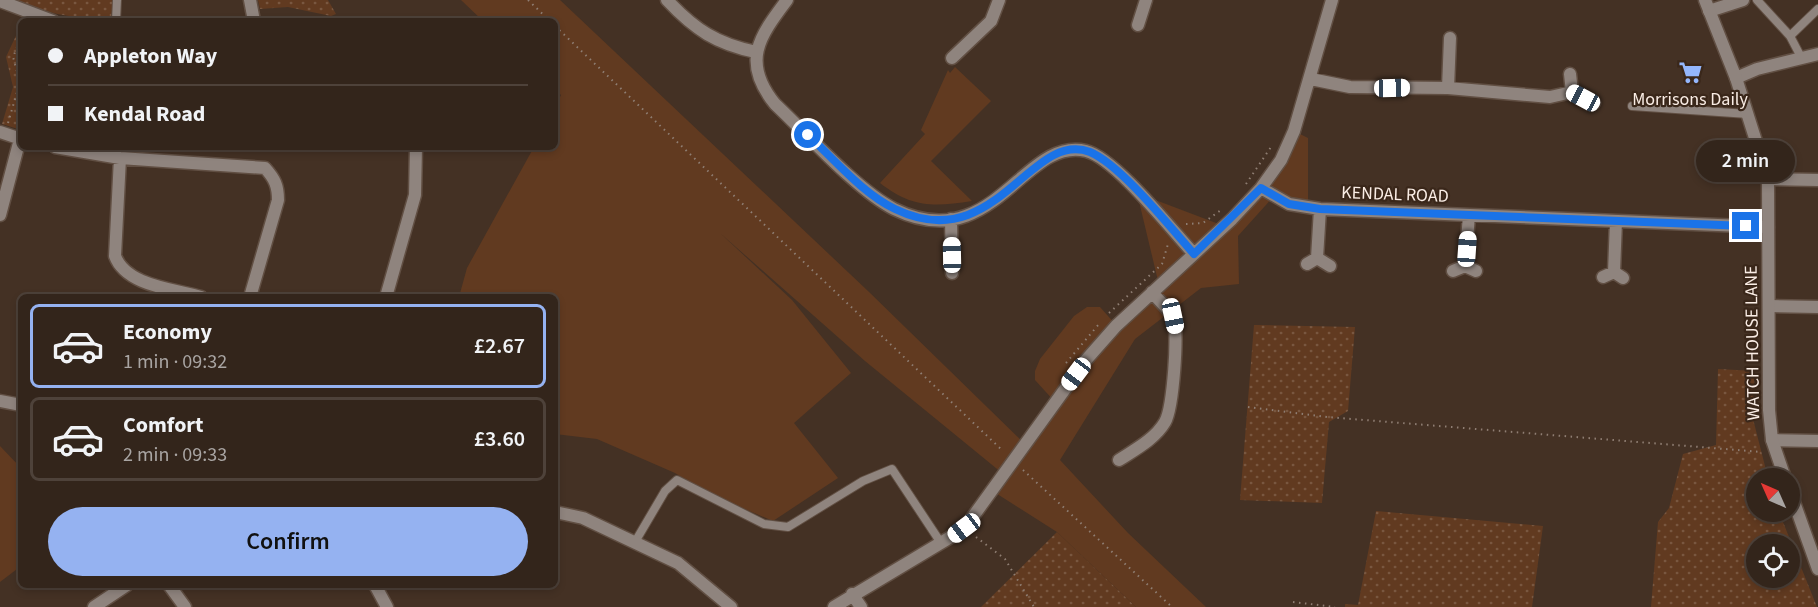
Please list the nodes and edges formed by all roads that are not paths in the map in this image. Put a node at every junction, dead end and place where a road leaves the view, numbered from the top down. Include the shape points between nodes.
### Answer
1 (117, 0) edge
2 (250, 0) edge
3 (667, 0) edge
4 (787, 0) edge
5 (999, 0) edge
6 (1146, 0) edge
7 (1332, 0) edge
8 (1743, 0) edge
9 (1757, 0) edge
10 (0, 2) edge
11 (1707, 6) edge
12 (1818, 9) edge
13 (45, 18) edge
14 (116, 18) edge
15 (253, 18) edge
16 (1138, 26) dead end
17 (1790, 36) junction
18 (1450, 38) dead end
19 (756, 52) junction
20 (1818, 54) edge
21 (1801, 57) junction
22 (952, 58) dead end
23 (1570, 75) dead end
24 (1736, 78) junction
25 (1311, 79) junction
26 (1448, 87) junction
27 (1572, 92) junction
28 (1594, 104) dead end
29 (1632, 106) dead end
30 (1748, 114) junction
31 (2, 133) edge
32 (18, 138) edge
33 (18, 150) edge
34 (73, 150) edge
35 (417, 150) edge
36 (120, 158) junction
37 (1768, 179) junction
38 (1818, 180) edge
39 (1261, 188) junction
40 (1320, 209) junction
41 (0, 215) edge
42 (1469, 215) junction
43 (951, 219) junction
44 (1616, 221) junction
45 (1768, 227) junction
46 (1194, 254) junction
47 (1330, 266) dead end
48 (1465, 269) dead end
49 (952, 273) dead end
50 (1613, 276) dead end
51 (1152, 292) junction
52 (190, 294) edge
53 (251, 294) edge
54 (387, 294) edge
55 (1770, 306) junction
56 (1818, 307) edge
57 (0, 401) edge
58 (18, 404) edge
59 (1772, 440) junction
60 (1818, 441) edge
61 (1119, 460) dead end
62 (1782, 468) edge
63 (558, 513) edge
64 (1800, 519) edge
65 (635, 542) junction
66 (941, 543) junction
67 (1818, 569) edge
68 (122, 588) edge
69 (171, 588) edge
70 (377, 588) edge
71 (852, 594) junction
72 (94, 607) edge
73 (185, 607) edge
74 (387, 607) edge
75 (731, 607) edge
76 (834, 607) edge
77 (861, 607) edge

1 - 14 lane
2 - 15 street
3 - 19 street via 715,41
4 - 19 street via 765,29
5 - 22 street via 991,21
6 - 16 street
7 - 25 street
8 - 11 street
9 - 17 lane
10 - 13 street
11 - 24 street, WATCH HOUSE LANE
12 - 17 lane
17 - 21 lane
18 - 26 street
19 - 43 street via 759,78 775,104 876,198 912,216
20 - 21 street
21 - 24 street
23 - 27 street
24 - 30 street, WATCH HOUSE LANE
25 - 26 street via 1350,87
25 - 39 street via 1294,132 1281,160
26 - 27 street via 1550,96
27 - 28 street
29 - 30 lane
30 - 37 street, WATCH HOUSE LANE
31 - 32 street
33 - 41 street
34 - 36 street
35 - 54 street via 415,195
36 - 52 street via 115,256 119,266 138,279
36 - 53 street via 256,166 274,177 278,200
37 - 38 street
37 - 45 street, WATCH HOUSE LANE
39 - 40 street, KENDAL ROAD via 1289,204
39 - 46 street
40 - 42 street, KENDAL ROAD
40 - 47 street, KENDAL ROAD via 1312,261
42 - 44 street, KENDAL ROAD
42 - 48 street, KENDAL ROAD
43 - 46 street via 991,204 1051,155 1077,150 1101,158
43 - 49 street
44 - 45 street, KENDAL ROAD
44 - 50 street
45 - 55 street, WATCH HOUSE LANE
46 - 51 street
51 - 61 street via 1173,316 1176,331 1170,405 1158,431
51 - 66 street via 1086,360 964,528
55 - 56 street
55 - 59 street, WATCH HOUSE LANE
57 - 58 street
59 - 60 street
59 - 62 street, WATCH HOUSE LANE
63 - 65 street via 583,518
64 - 67 street
65 - 66 lane via 665,491 677,480 764,524 788,527 863,481 892,469
65 - 75 street via 678,563
66 - 71 street
68 - 72 street
69 - 73 street
70 - 74 street
71 - 76 street
71 - 77 street

